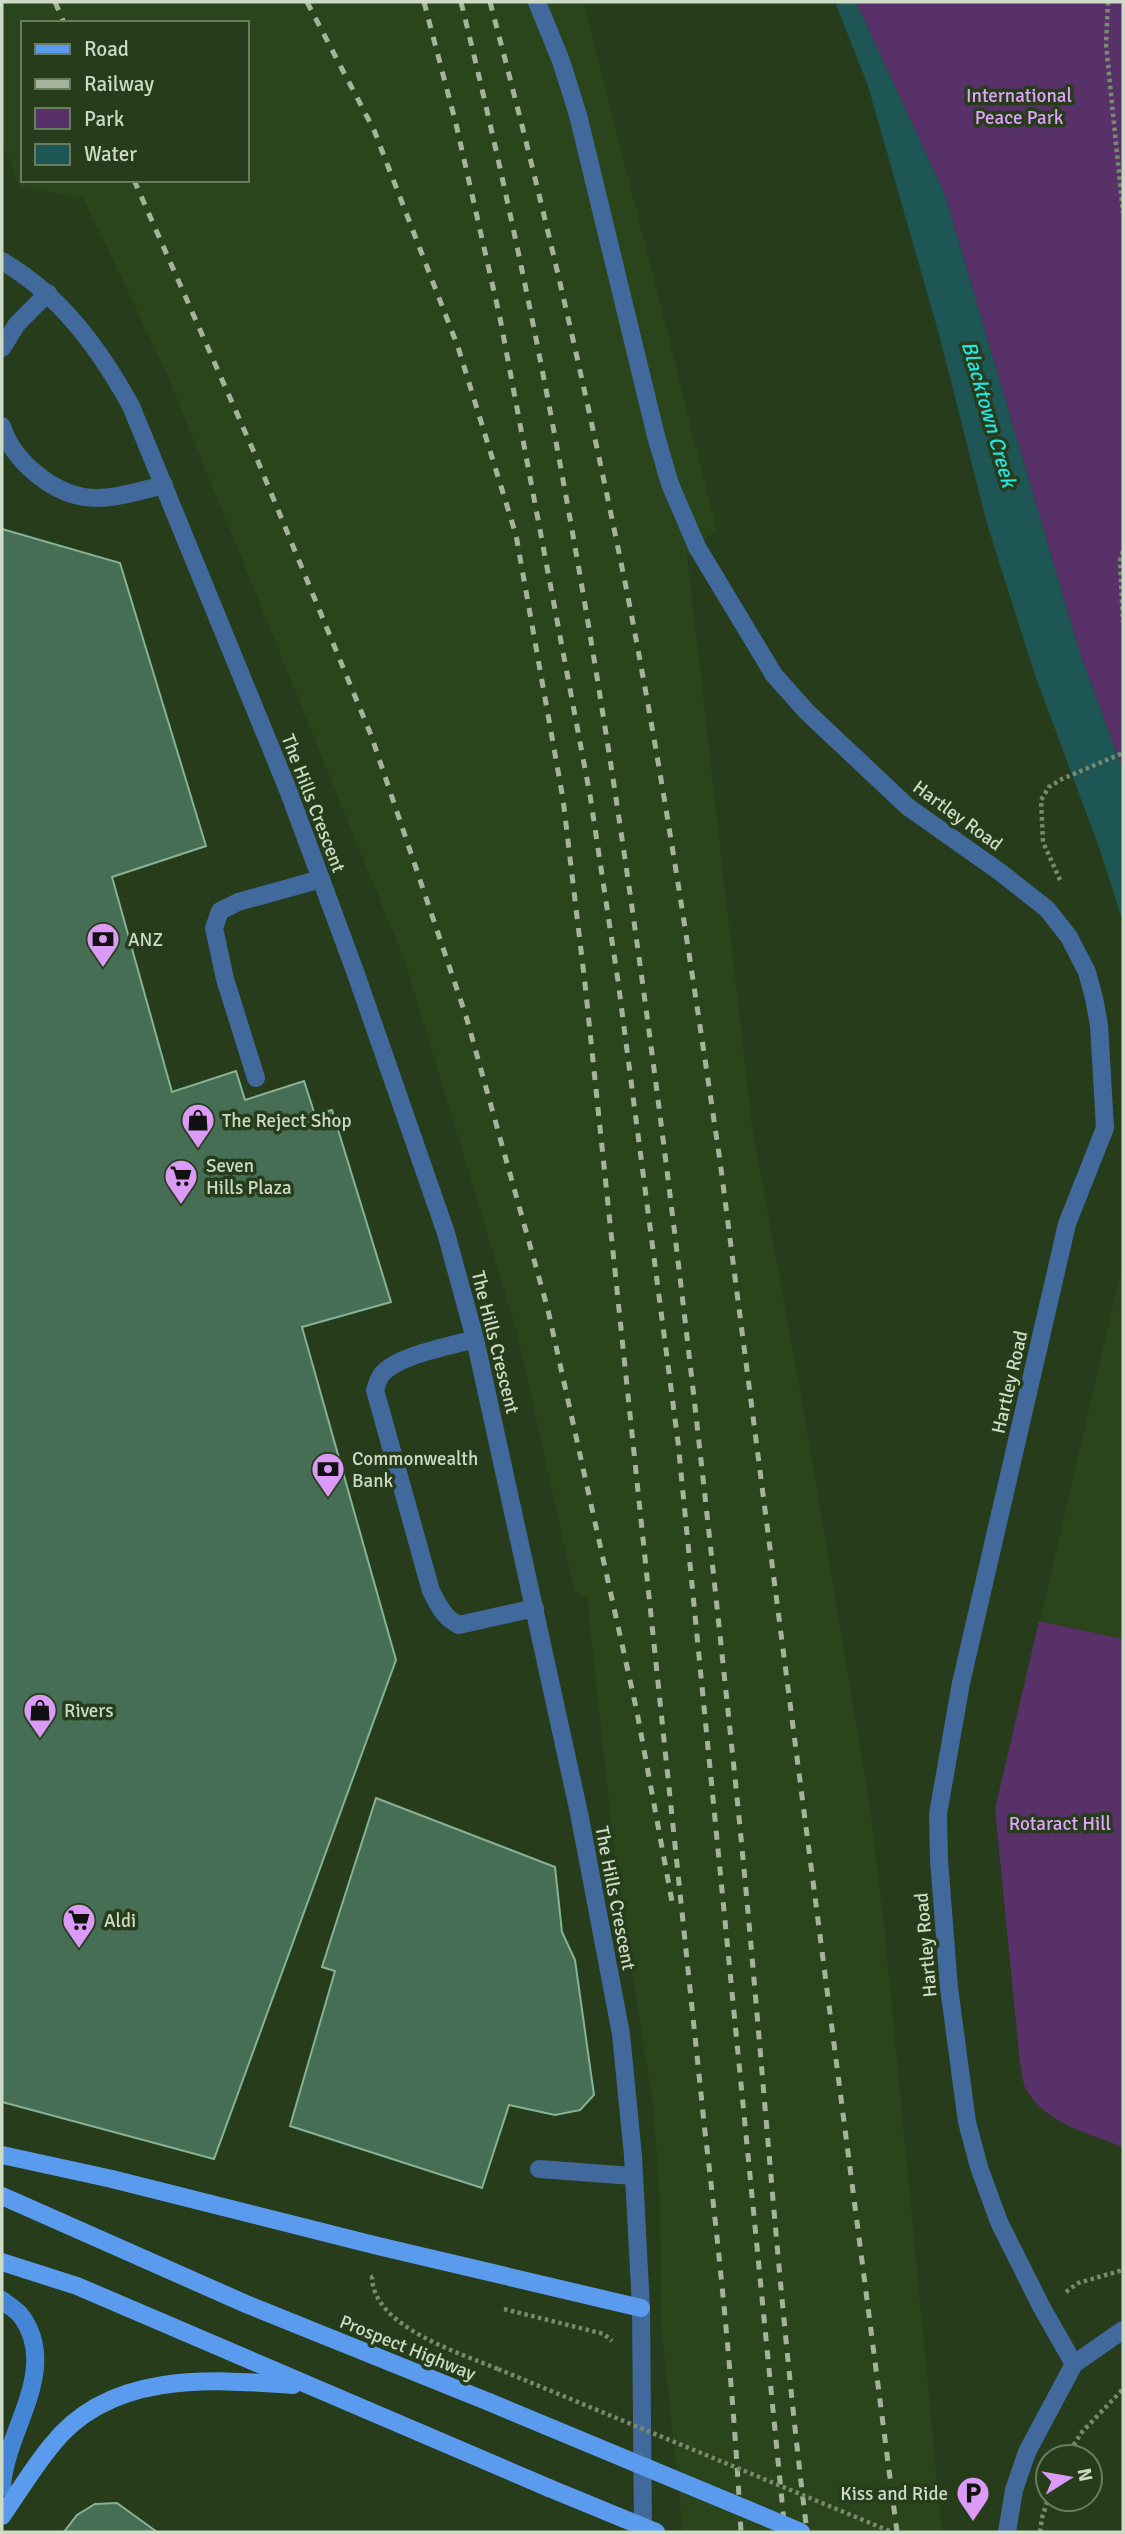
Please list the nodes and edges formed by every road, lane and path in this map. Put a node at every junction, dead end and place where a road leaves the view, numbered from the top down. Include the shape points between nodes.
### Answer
1 (537, 2) edge
2 (1108, 2) edge
3 (1123, 213) edge
4 (2, 261) edge
5 (48, 293) junction
6 (2, 348) edge
7 (2, 426) edge
8 (164, 485) junction
9 (1123, 551) edge
10 (1123, 622) edge
11 (1123, 753) edge
12 (1062, 779) dead end
13 (321, 879) junction
14 (256, 1078) dead end
15 (475, 1339) junction
16 (535, 1608) junction
17 (2, 2155) edge
18 (539, 2169) dead end
19 (634, 2176) junction
20 (2, 2196) edge
21 (2, 2262) edge
22 (1123, 2270) edge
23 (385, 2280) dead end
24 (2, 2300) edge
25 (491, 2306) dead end
26 (641, 2308) junction
27 (1042, 2308) junction
28 (1123, 2330) edge
29 (614, 2343) dead end
30 (1073, 2364) junction
31 (307, 2386) junction
32 (1123, 2389) edge
33 (616, 2407) dead end
34 (616, 2421) dead end
35 (1075, 2443) edge
36 (2, 2487) edge
37 (1045, 2513) edge
38 (2, 2515) edge
39 (643, 2532) edge
40 (656, 2532) edge
41 (801, 2532) edge
42 (892, 2532) edge
43 (1007, 2532) edge
44 (1040, 2532) edge

1 - 27 street, Hartley Road via 578,115 670,484 697,547 774,675 908,807 1047,909 1069,937 1094,998 1105,1128 1067,1224 961,1684 938,1814 948,1976 967,2122 999,2222
2 - 3 path via 1106,44
4 - 5 street, The Hills Crescent
5 - 6 street via 17,324
5 - 8 street, The Hills Crescent via 111,370
7 - 8 street via 5,437 29,467 54,485 85,497 121,496
8 - 13 street, The Hills Crescent
9 - 10 path
11 - 12 path
13 - 14 street via 238,902 220,911 214,928
13 - 15 street, The Hills Crescent via 442,1220
15 - 16 street, The Hills Crescent
15 - 16 street via 392,1366 382,1374 376,1390 431,1591 440,1609 459,1625
16 - 19 street, The Hills Crescent via 621,2034
17 - 26 main road
18 - 19 street
19 - 26 street, The Hills Crescent
20 - 41 main road, Prospect Highway, bridge via 246,2304
21 - 31 main road via 77,2286
22 - 27 path via 1078,2283
23 - 42 path, bridge via 372,2277 372,2289 386,2311 425,2338
24 - 36 street via 20,2315 33,2336 37,2357 30,2393 3,2469
25 - 29 path via 604,2334
26 - 39 street, The Hills Crescent
27 - 30 street, Hartley Road
28 - 30 street
30 - 43 street via 1027,2452
31 - 38 main road via 194,2381 162,2384 110,2399 52,2444
31 - 40 main road, bridge
32 - 35 path
33 - 34 path
37 - 44 path

